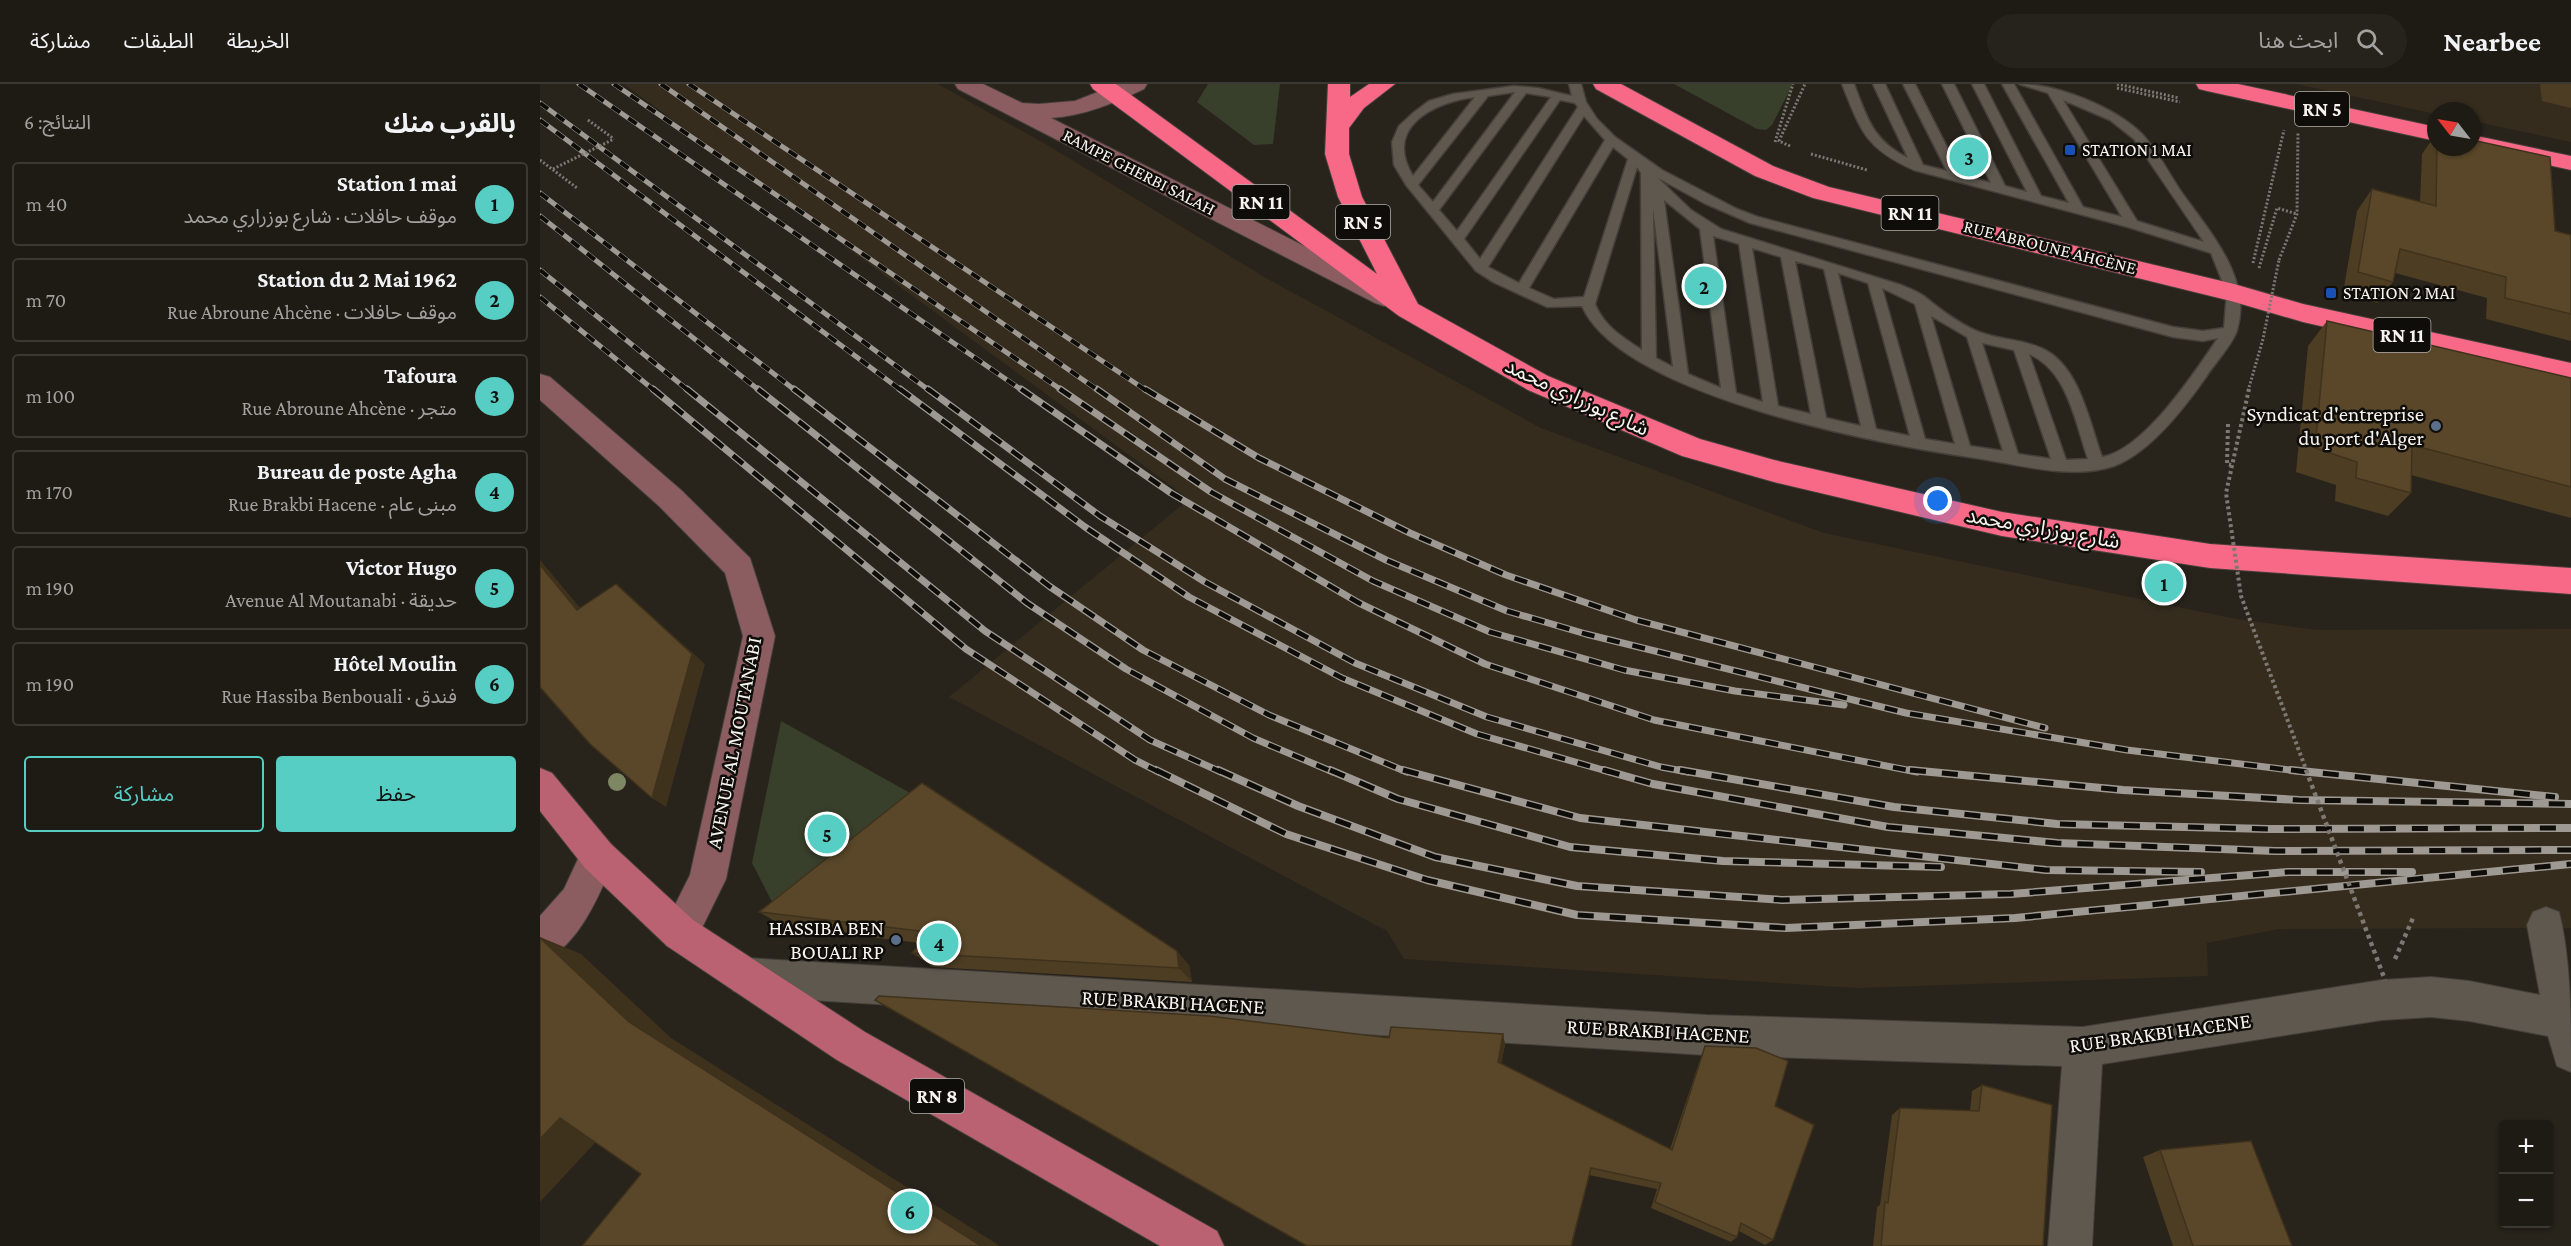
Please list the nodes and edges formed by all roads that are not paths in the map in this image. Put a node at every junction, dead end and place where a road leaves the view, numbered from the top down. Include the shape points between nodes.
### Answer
1 (966, 84) edge
2 (1136, 84) edge
3 (1339, 84) edge
4 (1384, 84) edge
5 (1575, 84) edge
6 (1604, 84) edge
7 (1848, 84) edge
8 (1879, 84) edge
9 (1909, 84) edge
10 (1948, 84) edge
11 (1978, 84) edge
12 (2008, 84) edge
13 (2025, 84) edge
14 (2207, 84) edge
15 (1107, 89) edge
16 (1523, 90) junction
17 (1486, 91) junction
18 (2052, 91) junction
19 (1558, 95) junction
20 (1582, 104) junction
21 (1013, 108) junction
22 (1338, 127) junction
23 (2427, 132) edge
24 (1611, 140) junction
25 (2481, 144) edge
26 (1634, 157) junction
27 (2571, 164) edge
28 (1918, 166) junction
29 (1646, 172) junction
30 (1956, 177) junction
31 (1412, 185) junction
32 (1656, 186) junction
33 (2000, 189) junction
34 (2037, 200) junction
35 (1432, 212) junction
36 (2080, 212) junction
37 (2132, 224) junction
38 (1706, 227) junction
39 (1457, 240) junction
40 (1745, 242) junction
41 (2217, 250) junction
42 (1788, 255) junction
43 (1481, 268) junction
44 (1830, 268) junction
45 (1874, 281) junction
46 (1522, 289) junction
47 (2234, 293) junction
48 (1920, 299) junction
49 (1588, 301) junction
50 (1408, 310) junction
51 (2230, 332) junction
52 (1973, 334) junction
53 (2019, 345) junction
54 (1649, 362) junction
55 (2571, 373) edge
56 (1681, 377) junction
57 (540, 384) edge
58 (1729, 397) junction
59 (1771, 409) junction
60 (1820, 422) junction
61 (1870, 433) junction
62 (1919, 443) junction
63 (1964, 451) junction
64 (2012, 458) junction
65 (2097, 464) junction
66 (2061, 466) junction
67 (2571, 580) edge
68 (540, 784) edge
69 (598, 856) junction
70 (2546, 925) dead end
71 (680, 933) junction
72 (540, 944) edge
73 (747, 977) junction
74 (2569, 1031) edge
75 (2084, 1047) junction
76 (1202, 1246) edge
77 (2070, 1246) edge

1 - 21 main road, RAMPE GHERBI SALAH
2 - 15 main road
3 - 22 highway, RN 5
4 - 22 highway via 1356,103
5 - 20 lane
6 - 47 highway, RUE ABROUNE AHCÈNE / RN 11 via 1764,171 1822,193
7 - 28 lane via 1870,136 1892,156
8 - 28 lane
9 - 30 lane
10 - 33 lane
11 - 34 lane
12 - 36 lane
13 - 18 lane
14 - 23 highway, RN 5
15 - 21 main road via 1086,107 1060,111
15 - 50 highway, RN 11
16 - 17 lane
16 - 19 lane
16 - 35 lane
17 - 31 lane
17 - 31 lane via 1433,103 1403,128 1398,142 1400,165
18 - 37 lane
18 - 41 lane via 2114,118 2138,137
19 - 20 lane
19 - 39 lane
20 - 24 lane
20 - 43 lane
21 - 50 main road, RAMPE GHERBI SALAH
22 - 50 highway, RN 5 via 1337,154 1350,197
24 - 26 lane
24 - 46 lane
25 - 27 highway
26 - 29 lane
26 - 49 lane
26 - 51 lane via 1698,196 1754,220 2173,332 2203,336
28 - 30 lane
29 - 32 lane
29 - 54 lane
30 - 33 lane
31 - 35 lane
32 - 38 lane
32 - 56 lane
33 - 34 lane
34 - 36 lane
35 - 39 lane
36 - 37 lane
37 - 41 lane
38 - 40 lane
38 - 58 lane
39 - 43 lane
40 - 42 lane
40 - 59 lane
41 - 47 lane
42 - 44 lane
42 - 60 lane
43 - 46 lane
44 - 45 lane
44 - 61 lane
45 - 48 lane
45 - 62 lane
46 - 49 lane via 1552,304
47 - 51 lane
47 - 55 highway, RN 11 via 2303,313
48 - 52 lane
48 - 63 lane
49 - 54 lane via 1600,327
50 - 67 highway, شارع بوزراري محمد via 1538,383 1692,448 1786,474 2002,524 2210,556
51 - 65 lane via 2188,392 2147,437 2111,461
52 - 53 lane
52 - 64 lane
53 - 65 lane via 2040,352 2058,365 2066,377
53 - 66 lane
54 - 56 lane
56 - 58 lane
57 - 71 main road, AVENUE AL MOUTANABI via 670,498 740,567 759,636 708,879
58 - 59 lane
59 - 60 lane
60 - 61 lane
61 - 62 lane
62 - 63 lane
63 - 64 lane
64 - 66 lane
65 - 66 lane
68 - 69 main road, RN 8
69 - 71 main road, RN 8
69 - 72 main road via 577,902
70 - 74 street
71 - 73 main road, RN 8
73 - 75 street, RUE BRAKBI HACENE via 1706,1035
73 - 76 main road, RN 8 via 851,1046
74 - 75 street, RUE BRAKBI HACENE via 2469,1001 2431,997
75 - 77 street

